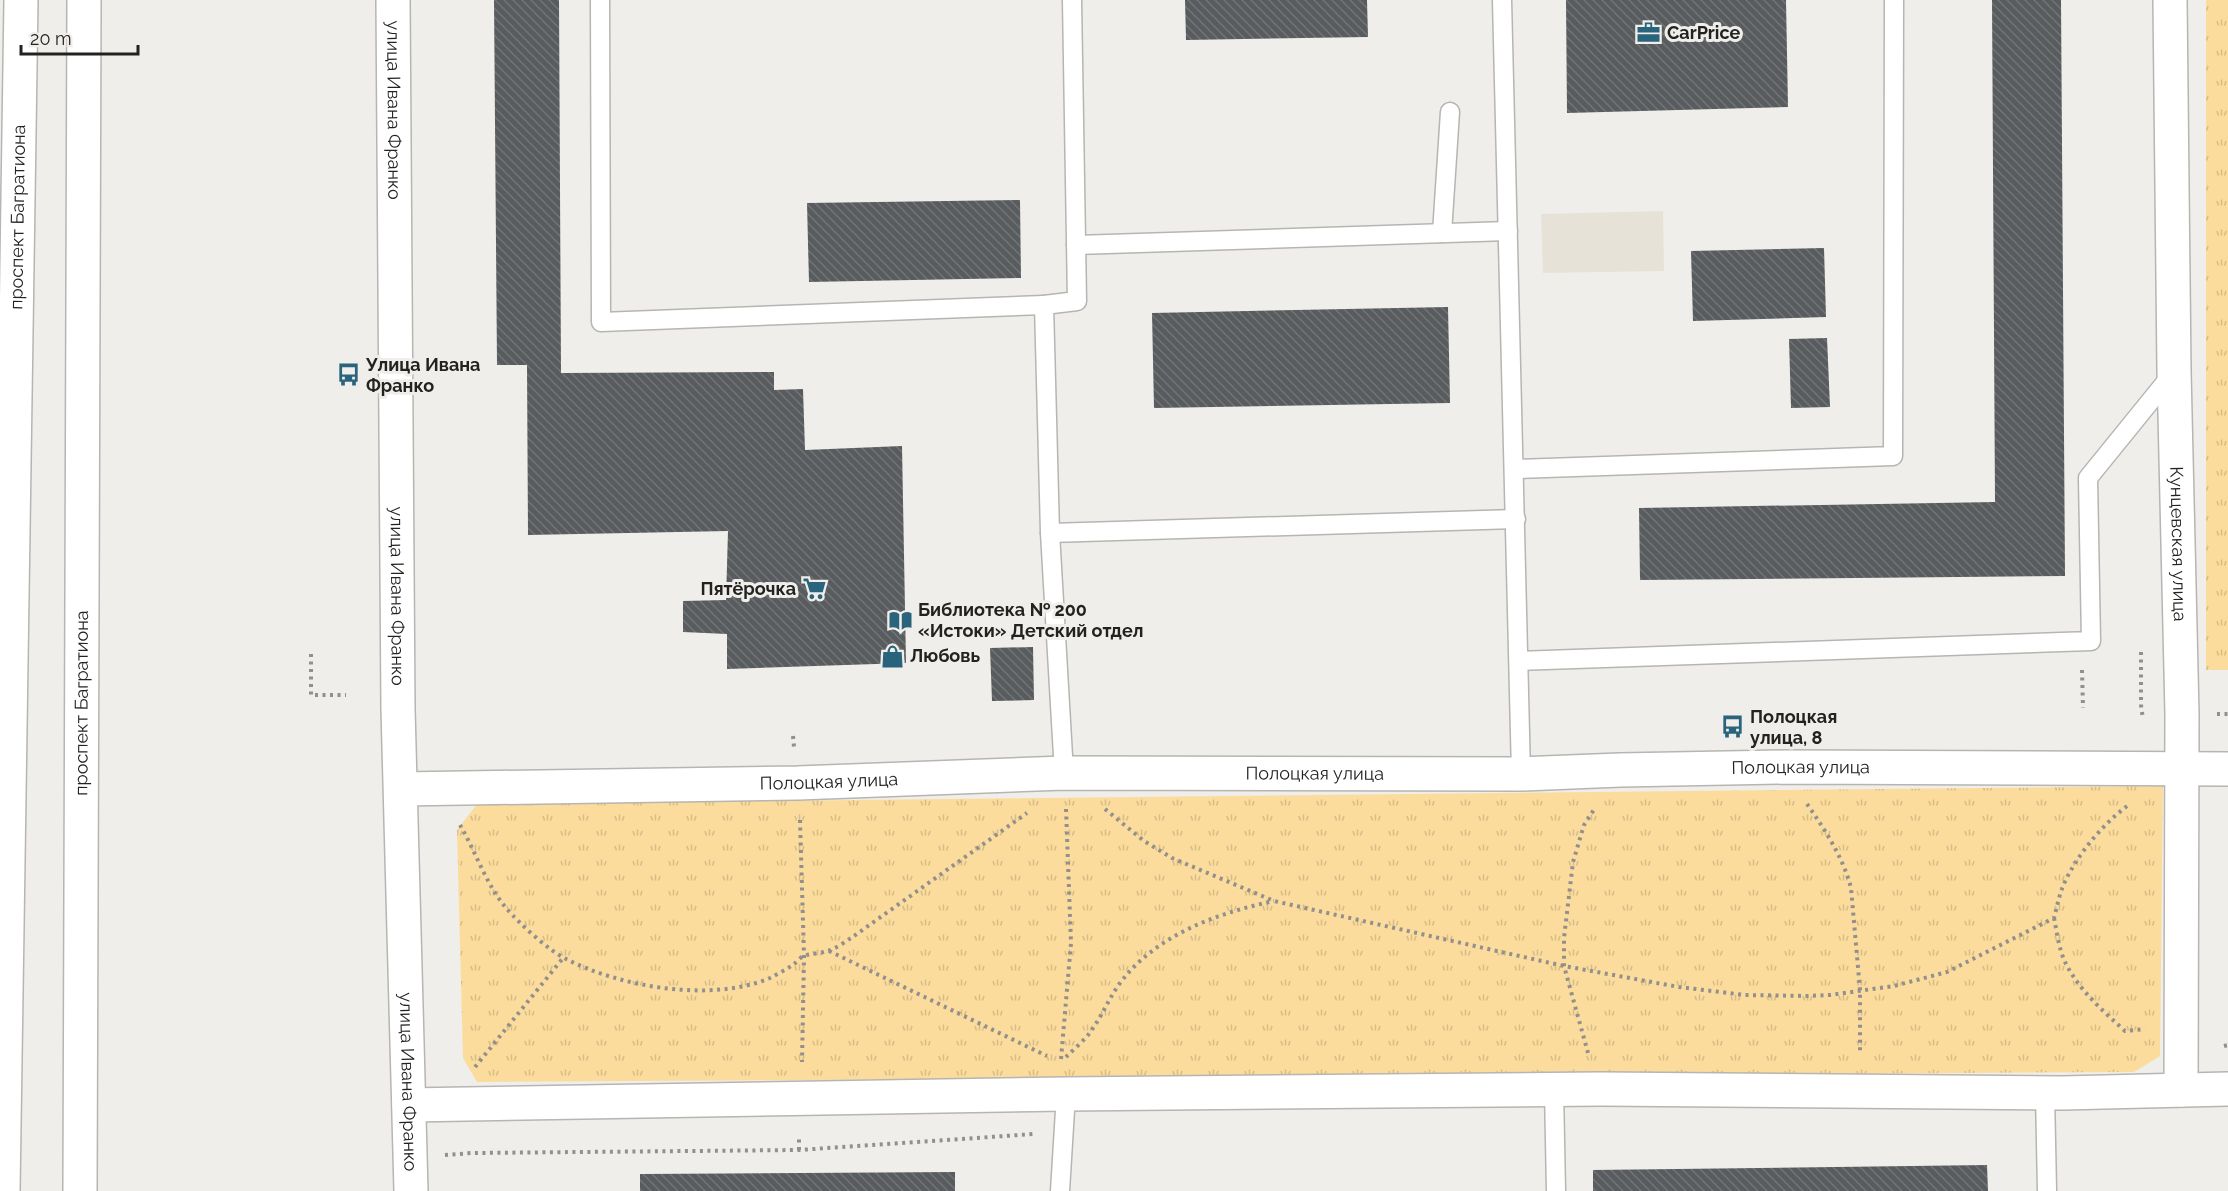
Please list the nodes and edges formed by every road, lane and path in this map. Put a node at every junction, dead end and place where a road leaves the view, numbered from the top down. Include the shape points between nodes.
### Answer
1 (21, 0) edge
2 (84, 0) edge
3 (393, 0) edge
4 (600, 0) edge
5 (1072, 0) edge
6 (1502, 0) edge
7 (1894, 0) edge
8 (2170, 0) edge
9 (1450, 112) dead end
10 (1508, 231) junction
11 (1442, 233) junction
12 (1076, 245) junction
13 (1044, 305) junction
14 (2174, 371) junction
15 (1515, 469) junction
16 (1516, 519) junction
17 (1050, 533) junction
18 (2082, 641) junction
19 (311, 654) dead end
20 (1519, 660) junction
21 (346, 694) dead end
22 (2083, 708) dead end
23 (1786, 767) junction
24 (2228, 769) edge
25 (1620, 770) junction
26 (2181, 770) junction
27 (1064, 773) junction
28 (1521, 774) junction
29 (401, 789) junction
30 (2131, 803) dead end
31 (799, 817) dead end
32 (456, 820) dead end
33 (1274, 901) junction
34 (2054, 918) junction
35 (829, 951) junction
36 (804, 956) junction
37 (563, 958) junction
38 (1564, 966) junction
39 (1860, 990) junction
40 (2145, 1029) dead end
41 (1860, 1056) dead end
42 (474, 1068) dead end
43 (1064, 1078) junction
44 (1601, 1089) junction
45 (2228, 1089) edge
46 (1554, 1090) junction
47 (2181, 1090) junction
48 (2045, 1093) junction
49 (801, 1099) junction
50 (408, 1105) junction
51 (1065, 1133) junction
52 (472, 1153) dead end
53 (3, 1191) edge
54 (80, 1191) edge
55 (411, 1191) edge
56 (1060, 1191) edge
57 (1556, 1191) edge
58 (2047, 1191) edge

1 - 53 street, проспект Багратиона
2 - 54 street, проспект Багратиона
3 - 29 street, улица Ивана Франко
4 - 13 lane via 602,322
5 - 12 lane
6 - 10 lane
7 - 15 lane via 1893,456
8 - 14 street, Кунцевская улица
9 - 11 lane
10 - 11 lane
10 - 15 lane
11 - 12 lane
12 - 13 lane via 1077,301
13 - 17 lane
14 - 18 lane via 2088,478 2091,641
14 - 26 street, Кунцевская улица
15 - 16 lane
16 - 17 lane
16 - 20 lane
17 - 27 lane
18 - 20 lane
18 - 22 path
19 - 21 path via 311,695
20 - 28 lane
23 - 25 street, Полоцкая улица
23 - 26 street, Полоцкая улица
23 - 39 path via 1847,872 1854,905
24 - 26 street, Полоцкая улица
25 - 28 street, Полоцкая улица
25 - 38 path via 1584,825 1578,844 1569,894
26 - 47 street, Кунцевская улица
27 - 28 street, Полоцкая улица
27 - 29 street, Полоцкая улица via 798,783
27 - 33 path via 1144,841 1197,870
27 - 35 path via 1028,811
27 - 43 path via 1071,943
29 - 50 street, улица Ивана Франко
30 - 34 path via 2079,859 2062,887
31 - 36 path
32 - 37 path via 506,908
33 - 38 path
33 - 43 path via 1200,923 1142,957 1119,984
34 - 39 path via 1947,972
34 - 40 path via 2065,962 2089,996 2125,1031
35 - 36 path
35 - 43 path
36 - 37 path via 770,978 747,985 687,990 617,978
36 - 49 path
37 - 42 path
38 - 39 path via 1746,995 1830,995
38 - 44 path
39 - 41 path
43 - 46 street
43 - 49 street
43 - 51 lane
44 - 46 street
44 - 48 street
45 - 47 street
46 - 57 lane
47 - 48 street
48 - 58 lane
49 - 50 street
50 - 55 street, улица Ивана Франко
51 - 52 path via 799,1150
51 - 56 lane

